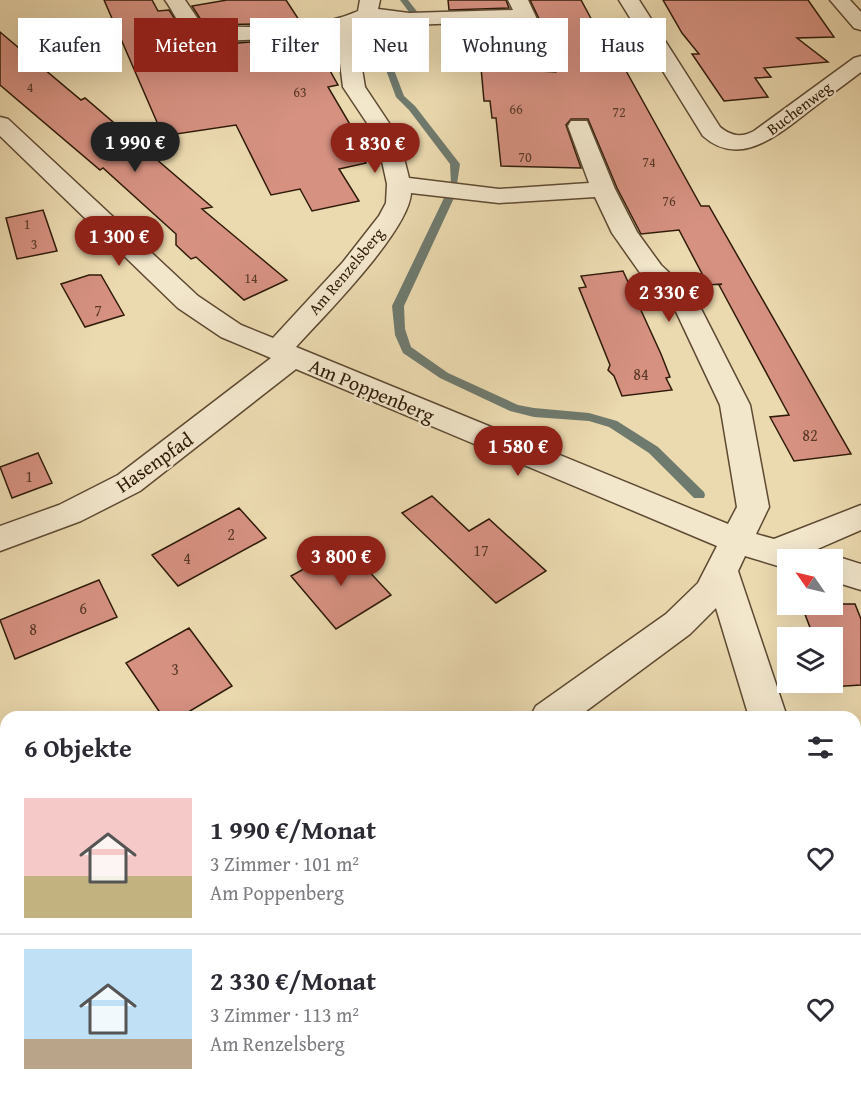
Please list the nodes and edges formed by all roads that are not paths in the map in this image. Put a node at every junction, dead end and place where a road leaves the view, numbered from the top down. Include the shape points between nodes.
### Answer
1 (175, 0) edge
2 (629, 0) edge
3 (840, 0) edge
4 (522, 7) edge
5 (361, 13) edge
6 (861, 24) edge
7 (861, 62) edge
8 (0, 124) edge
9 (579, 126) dead end
10 (399, 184) junction
11 (603, 189) junction
12 (285, 353) junction
13 (861, 517) edge
14 (0, 539) edge
15 (802, 549) edge
16 (729, 556) junction
17 (777, 556) edge
18 (843, 571) edge
19 (861, 577) edge
20 (557, 711) edge
21 (767, 711) edge

1 - 5 street via 195,30 207,33 291,31
2 - 7 street, Buchenweg via 711,131 732,142 762,136
3 - 6 street
4 - 5 street via 409,19
5 - 10 street, Am Renzelsberg via 357,94 388,138
8 - 12 street, Am Poppenberg via 188,302 231,331
9 - 11 street
10 - 11 street via 499,196
10 - 12 street, Am Renzelsberg via 398,203 391,218
11 - 16 street via 637,253 652,272 682,297 735,405 753,507
12 - 14 street, Hasenpfad via 129,483 70,513
12 - 16 street, Am Poppenberg
13 - 15 street
16 - 17 street, Am Poppenberg
16 - 20 street via 710,592 678,624
16 - 21 street
18 - 19 street

